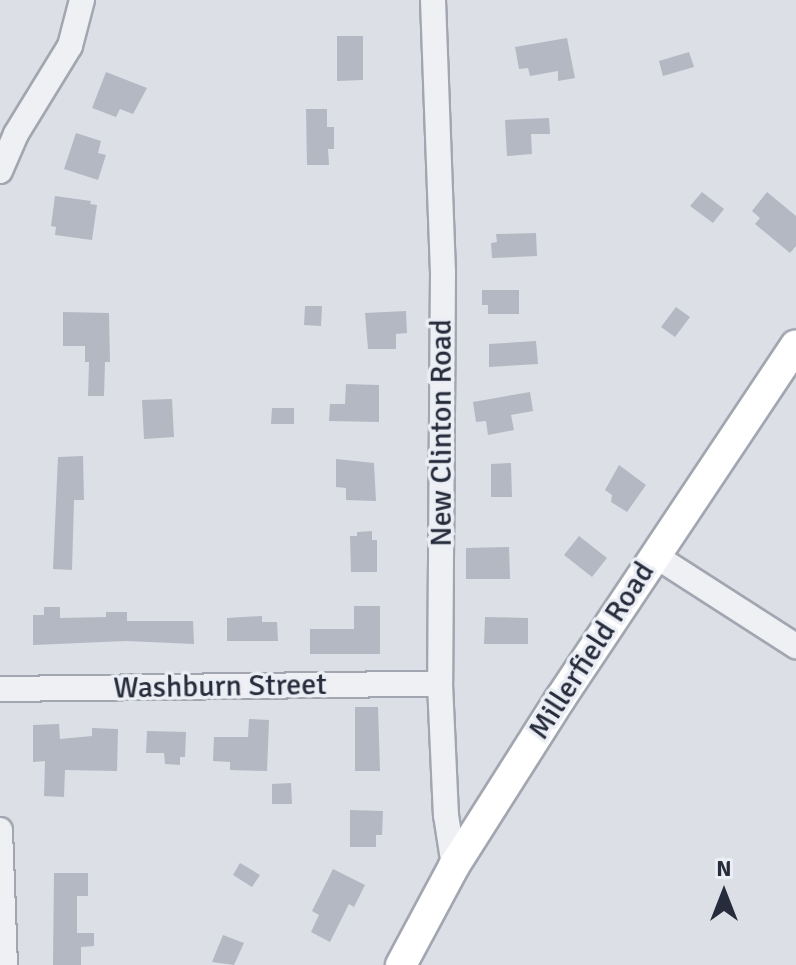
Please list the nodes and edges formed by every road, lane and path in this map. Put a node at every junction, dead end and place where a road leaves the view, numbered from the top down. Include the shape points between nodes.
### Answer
1 (82, 0) edge
2 (433, 0) edge
3 (0, 171) edge
4 (796, 345) edge
5 (654, 555) junction
6 (796, 646) edge
7 (440, 684) junction
8 (0, 689) edge
9 (0, 830) edge
10 (454, 866) junction
11 (5, 965) edge
12 (401, 965) edge

1 - 3 street via 70,46 16,134
2 - 7 street, New Clinton Road via 443,272
4 - 5 main road, Millerfield Road
5 - 6 street
5 - 10 main road, Millerfield Road
7 - 8 street, Washburn Street
7 - 10 street, New Clinton Road via 446,815
9 - 11 street
10 - 12 main road, Millerfield Road

